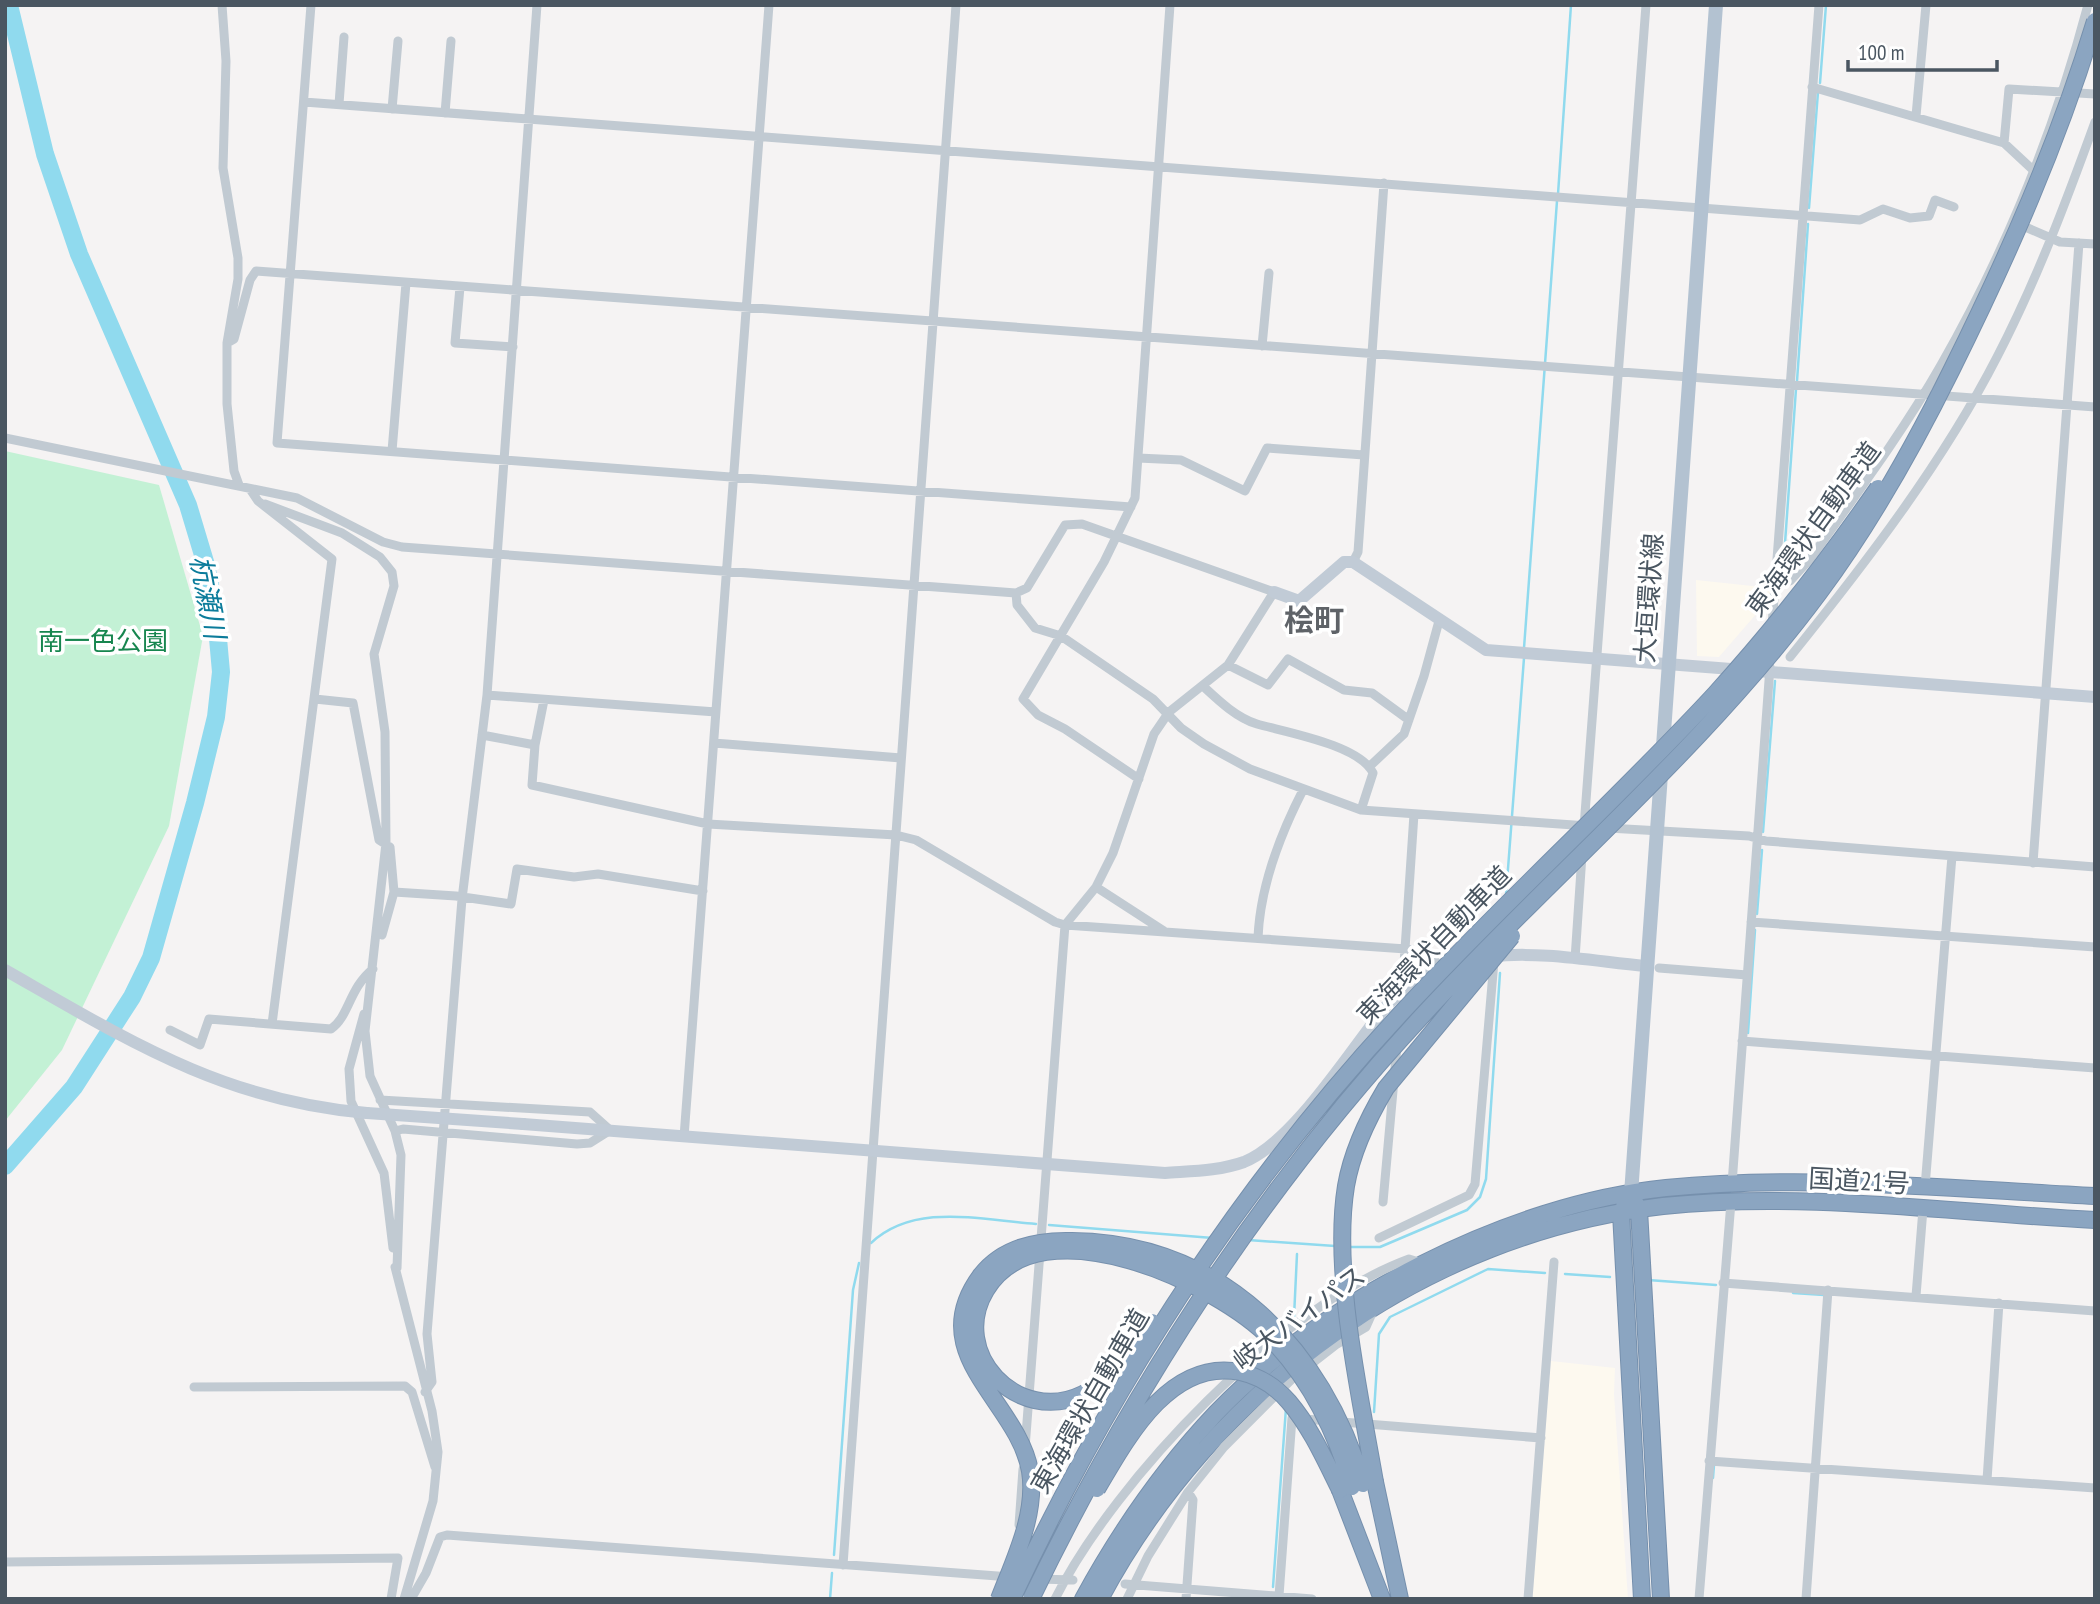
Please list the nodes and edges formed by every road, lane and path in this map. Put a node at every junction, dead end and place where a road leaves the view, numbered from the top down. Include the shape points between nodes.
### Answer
1 (222, 5) edge
2 (311, 5) edge
3 (537, 5) edge
4 (769, 5) edge
5 (956, 5) edge
6 (1170, 5) edge
7 (1646, 5) edge
8 (1717, 5) edge
9 (1819, 5) edge
10 (1926, 5) edge
11 (2088, 5) edge
12 (2095, 21) edge
13 (344, 37) dead end
14 (398, 41) dead end
15 (451, 41) dead end
16 (1812, 87) junction
17 (2062, 92) junction
18 (2095, 94) edge
19 (304, 102) junction
20 (339, 104) junction
21 (393, 109) junction
22 (445, 113) junction
23 (1916, 116) junction
24 (530, 120) junction
25 (2095, 122) edge
26 (760, 137) junction
27 (2004, 143) junction
28 (945, 151) junction
29 (1159, 165) junction
30 (2033, 170) junction
31 (1384, 183) junction
32 (1632, 202) junction
33 (1954, 206) dead end
34 (1702, 208) junction
35 (1803, 215) junction
36 (2012, 221) junction
37 (2052, 238) junction
38 (2079, 243) junction
39 (2095, 244) edge
40 (1269, 273) dead end
41 (291, 274) junction
42 (406, 283) junction
43 (460, 287) junction
44 (517, 292) junction
45 (747, 310) junction
46 (931, 321) junction
47 (1147, 337) junction
48 (227, 343) junction
49 (1262, 346) junction
50 (513, 347) junction
51 (1373, 354) junction
52 (1951, 370) junction
53 (1618, 372) junction
54 (1689, 378) junction
55 (1792, 385) junction
56 (1922, 395) junction
57 (1972, 398) junction
58 (2068, 405) junction
59 (2095, 407) edge
60 (5, 438) edge
61 (392, 451) junction
62 (1364, 455) junction
63 (1138, 458) junction
64 (505, 459) junction
65 (733, 476) junction
66 (240, 485) junction
67 (250, 489) junction
68 (920, 491) junction
69 (265, 504) junction
70 (1130, 507) junction
71 (1117, 536) junction
72 (498, 552) junction
73 (1810, 559) junction
74 (1353, 562) junction
75 (726, 571) junction
76 (1776, 579) junction
77 (913, 585) junction
78 (1848, 585) junction
79 (1274, 592) junction
80 (1016, 593) junction
81 (1438, 621) junction
82 (1061, 636) junction
83 (1790, 657) dead end
84 (1597, 661) junction
85 (1228, 665) junction
86 (1668, 666) junction
87 (1769, 672) junction
88 (1204, 687) junction
89 (2048, 693) junction
90 (487, 695) junction
91 (2095, 697) edge
92 (316, 699) junction
93 (544, 700) junction
94 (716, 712) junction
95 (1169, 712) junction
96 (1409, 720) junction
97 (482, 735) junction
98 (714, 743) junction
99 (535, 745) junction
100 (901, 758) junction
101 (1370, 766) junction
102 (1139, 779) junction
103 (1303, 790) junction
104 (1640, 794) junction
105 (1362, 810) junction
106 (1414, 814) junction
107 (708, 824) junction
108 (1584, 826) junction
109 (1656, 831) junction
110 (896, 835) junction
111 (1757, 839) junction
112 (386, 843) junction
113 (1952, 856) junction
114 (2034, 863) junction
115 (2095, 867) edge
116 (1096, 887) junction
117 (703, 891) junction
118 (394, 892) junction
119 (462, 899) junction
120 (1751, 922) junction
121 (1065, 925) junction
122 (1166, 932) junction
123 (1944, 936) junction
124 (1258, 938) junction
125 (376, 946) junction
126 (2095, 947) edge
127 (1406, 949) junction
128 (1494, 956) junction
129 (1575, 959) junction
130 (1652, 967) junction
131 (1441, 968) junction
132 (373, 969) junction
133 (5, 970) edge
134 (1747, 975) junction
135 (1403, 990) junction
136 (366, 1009) junction
137 (272, 1024) junction
138 (170, 1030) dead end
139 (1742, 1041) junction
140 (1936, 1056) junction
141 (2095, 1068) edge
142 (380, 1100) junction
143 (446, 1104) junction
144 (354, 1112) junction
145 (1308, 1121) junction
146 (611, 1130) junction
147 (395, 1131) junction
148 (444, 1132) junction
149 (684, 1136) junction
150 (874, 1150) junction
151 (1047, 1164) junction
152 (1732, 1184) junction
153 (1925, 1187) junction
154 (1631, 1194) junction
155 (2095, 1196) edge
156 (1383, 1202) dead end
157 (1731, 1202) junction
158 (1923, 1209) junction
159 (1639, 1210) junction
160 (1621, 1213) junction
161 (2095, 1220) edge
162 (1379, 1238) dead end
163 (1554, 1262) dead end
164 (1423, 1264) junction
165 (397, 1268) junction
166 (1723, 1283) junction
167 (1828, 1290) junction
168 (1916, 1296) junction
169 (1999, 1303) junction
170 (1374, 1307) junction
171 (2095, 1311) edge
172 (194, 1387) dead end
173 (425, 1392) junction
174 (1541, 1438) junction
175 (1709, 1461) junction
176 (436, 1468) junction
177 (1815, 1468) junction
178 (1987, 1480) junction
179 (1357, 1486) junction
180 (2095, 1488) edge
181 (1188, 1492) junction
182 (5, 1562) edge
183 (843, 1565) junction
184 (1016, 1577) junction
185 (1069, 1580) junction
186 (1129, 1585) junction
187 (1187, 1594) edge
188 (1279, 1596) junction
189 (391, 1599) edge
190 (404, 1599) edge
191 (411, 1599) edge
192 (999, 1599) edge
193 (1013, 1599) edge
194 (1031, 1599) edge
195 (1039, 1599) edge
196 (1055, 1599) edge
197 (1083, 1599) edge
198 (1100, 1599) edge
199 (1127, 1599) edge
200 (1312, 1599) edge
201 (1383, 1599) edge
202 (1399, 1599) edge
203 (1528, 1599) edge
204 (1642, 1599) edge
205 (1661, 1599) edge
206 (1699, 1599) edge
207 (1806, 1599) edge

1 - 48 street via 226,61 223,168 238,258
2 - 19 street
3 - 24 street
4 - 26 street
5 - 28 street
6 - 29 street
7 - 32 street
8 - 34 main road, 大垣環状線
9 - 16 street
10 - 23 street
11 - 17 street
12 - 52 highway, 東海環状自動車道, bridge via 2049,159
13 - 20 street
14 - 21 street
15 - 22 street
16 - 23 street
16 - 35 street
17 - 18 street
17 - 27 street via 2009,89
17 - 30 street
19 - 20 street
19 - 41 street
20 - 21 street
21 - 22 street
22 - 24 street
23 - 27 street
24 - 26 street
24 - 44 street
25 - 37 street
26 - 28 street
26 - 45 street
27 - 30 street
28 - 29 street
28 - 46 street
29 - 31 street
29 - 47 street
30 - 36 street
31 - 32 street
31 - 51 street
32 - 34 street
32 - 53 street
33 - 35 street via 1935,200 1929,216 1921,218 1883,209 1860,220
34 - 35 street
34 - 54 main road, 大垣環状線
35 - 55 street
36 - 37 street
36 - 56 street via 1966,318
37 - 38 street
37 - 57 street via 1996,359
38 - 39 street
38 - 58 street
40 - 49 street
41 - 42 street
41 - 48 street via 256,271 234,339
41 - 61 street via 277,443
42 - 43 street
42 - 61 street
43 - 44 street
43 - 50 street via 455,343
44 - 45 street
44 - 50 street
45 - 46 street
45 - 65 street
46 - 47 street
46 - 68 street
47 - 49 street
47 - 63 street
48 - 66 street via 228,429
49 - 51 street
50 - 64 street
51 - 53 street
51 - 62 street
52 - 104 highway, 東海環状自動車道, bridge via 1889,489 1816,597
52 - 145 highway, 東海環状自動車道, bridge via 1842,539 1755,649 1405,1009
53 - 54 street
53 - 84 street
54 - 55 street
54 - 86 main road, 大垣環状線
55 - 56 street
55 - 76 street
56 - 57 street
56 - 73 street
57 - 58 street
57 - 78 street via 1896,519
58 - 59 street
58 - 89 street
60 - 66 street
61 - 64 street
62 - 63 street via 1267,448 1245,491 1181,460
62 - 74 street via 1358,552
63 - 70 street
64 - 65 street
64 - 72 street
65 - 68 street
65 - 75 street
66 - 67 street
67 - 69 street
67 - 72 street via 297,498 383,542 402,547
68 - 70 street
68 - 77 street
69 - 92 street via 332,559
69 - 112 street via 342,533 380,557 391,572 392,600 374,654 385,732
70 - 71 street
71 - 79 street
71 - 80 street via 1082,524 1065,525 1027,588
71 - 82 street
72 - 75 street
72 - 90 street
73 - 76 street via 1790,581
73 - 78 street
74 - 79 street via 1344,562 1299,601
74 - 81 street
75 - 77 street
75 - 94 street
76 - 87 street
77 - 80 street
77 - 100 street
78 - 83 street
79 - 85 street
80 - 82 street via 1017,605 1035,628
81 - 84 street via 1479,648
81 - 96 street
82 - 95 street
82 - 102 street via 1023,699 1038,715
84 - 86 street
84 - 108 street
85 - 88 street
85 - 96 street via 1268,685 1287,659 1344,690 1372,693
86 - 87 street
86 - 109 main road, 大垣環状線
87 - 89 street
87 - 111 street
88 - 95 street
88 - 101 street via 1223,705 1256,724 1349,752
89 - 91 street
89 - 114 street
90 - 93 street
90 - 97 street
92 - 112 street via 353,703 379,840
92 - 137 street
93 - 94 street
93 - 99 street
94 - 98 street
95 - 102 street via 1154,734
95 - 103 street via 1181,728 1204,744
96 - 101 street via 1404,734
97 - 99 street
97 - 119 street
98 - 100 street
98 - 107 street
99 - 107 street via 532,785
100 - 110 street
101 - 105 street via 1373,773
102 - 116 street
103 - 105 street
103 - 124 street via 1284,826 1272,865
104 - 179 highway, bridge via 1405,1062 1361,1135 1346,1184 1342,1231 1353,1346
104 - 194 highway, 東海環状自動車道, bridge via 1419,1019 1271,1196 1144,1385
105 - 106 street
106 - 108 street
106 - 127 street
107 - 110 street
107 - 117 street
108 - 109 street
108 - 129 street
109 - 111 street
109 - 130 main road, 大垣環状線
110 - 121 street via 916,840
110 - 150 street
111 - 113 street
111 - 120 street
112 - 118 street
112 - 125 street
113 - 114 street
113 - 123 street
114 - 115 street
116 - 121 street
116 - 122 street
117 - 119 street via 598,874 574,877 517,869 511,904
117 - 149 street
118 - 119 street
118 - 125 street
119 - 143 street
120 - 123 street
120 - 134 street
121 - 122 street
121 - 151 street
122 - 124 street
123 - 126 street
123 - 140 street
124 - 127 street
125 - 132 street
127 - 131 street via 1427,951
127 - 135 street
128 - 129 street
128 - 131 street via 1474,956
128 - 162 street via 1475,1184 1469,1195
129 - 130 street
130 - 134 street
130 - 154 main road, 大垣環状線
131 - 135 street
132 - 136 street
132 - 137 street via 358,981 331,1029
133 - 144 street via 182,1068 264,1096
134 - 139 street
135 - 151 street via 1287,1133 1267,1151 1218,1169 1164,1172
135 - 156 street
136 - 142 street via 368,1065
136 - 144 street via 349,1069
137 - 138 street via 209,1019 200,1045
139 - 140 street
139 - 152 street
140 - 141 street
140 - 153 street
142 - 143 street
142 - 147 street
143 - 146 street via 590,1112
143 - 148 street
144 - 146 street, bridge
144 - 165 street via 384,1173 392,1221 392,1265
145 - 179 highway, bridge via 1267,1165 1217,1228 1188,1271 1181,1281 1174,1292 1132,1349 1099,1383 1053,1402 1024,1398 989,1372 975,1336 977,1310 987,1289 1008,1268 1035,1256 1056,1252 1103,1255 1175,1275 1184,1279 1212,1293 1231,1305 1287,1357 1325,1416
145 - 193 highway, 東海環状自動車道, bridge via 1210,1251 1130,1374 1060,1499
146 - 148 street via 590,1143 576,1144
146 - 149 street
147 - 148 street
147 - 165 street via 402,1169
148 - 173 street via 427,1334 432,1382
149 - 150 street
150 - 151 street
150 - 183 street
151 - 184 street
152 - 153 highway, 国道21号
152 - 154 highway, 国道21号
153 - 155 highway, 国道21号
154 - 159 highway
154 - 160 highway
154 - 164 highway, 岐大バイパス via 1558,1209 1504,1227
157 - 158 highway, 国道21号
157 - 159 highway, 国道21号
157 - 166 street
158 - 161 highway, 国道21号
158 - 168 street
159 - 160 highway, 国道21号
159 - 205 highway
160 - 170 highway, 岐大バイパス via 1509,1243
160 - 204 highway
163 - 174 street
164 - 185 street via 1409,1259 1346,1291 1243,1367 1122,1495
164 - 197 highway, 岐大バイパス via 1316,1331 1218,1411 1133,1514
165 - 173 street
166 - 167 street
166 - 175 street
167 - 168 street
167 - 177 street
168 - 169 street
169 - 171 street
169 - 178 street
170 - 181 street via 1366,1326 1315,1361 1244,1425
170 - 198 highway, 岐大バイパス via 1266,1385 1229,1420 1145,1522
172 - 176 street via 405,1386 412,1392
173 - 176 street via 437,1437
174 - 188 street via 1292,1418
174 - 203 street
175 - 177 street
175 - 206 street
176 - 190 street via 433,1501
177 - 178 street
177 - 207 street
178 - 180 street
179 - 192 highway, bridge via 1348,1437 1314,1372 1279,1330 1239,1297 1181,1264 1132,1248 1057,1240 1022,1247 982,1273 964,1315 970,1363 1021,1441 1031,1475 1025,1526
179 - 195 highway, bridge via 1275,1388 1230,1370 1200,1374 1171,1389 1143,1420 1102,1480
179 - 201 highway
179 - 202 highway
181 - 186 street
181 - 187 street via 1193,1500
182 - 189 street via 398,1558
183 - 184 street
183 - 191 street via 447,1535 440,1537
184 - 185 street
184 - 193 street
185 - 196 street
186 - 187 street
186 - 199 street
187 - 188 street
188 - 200 street

